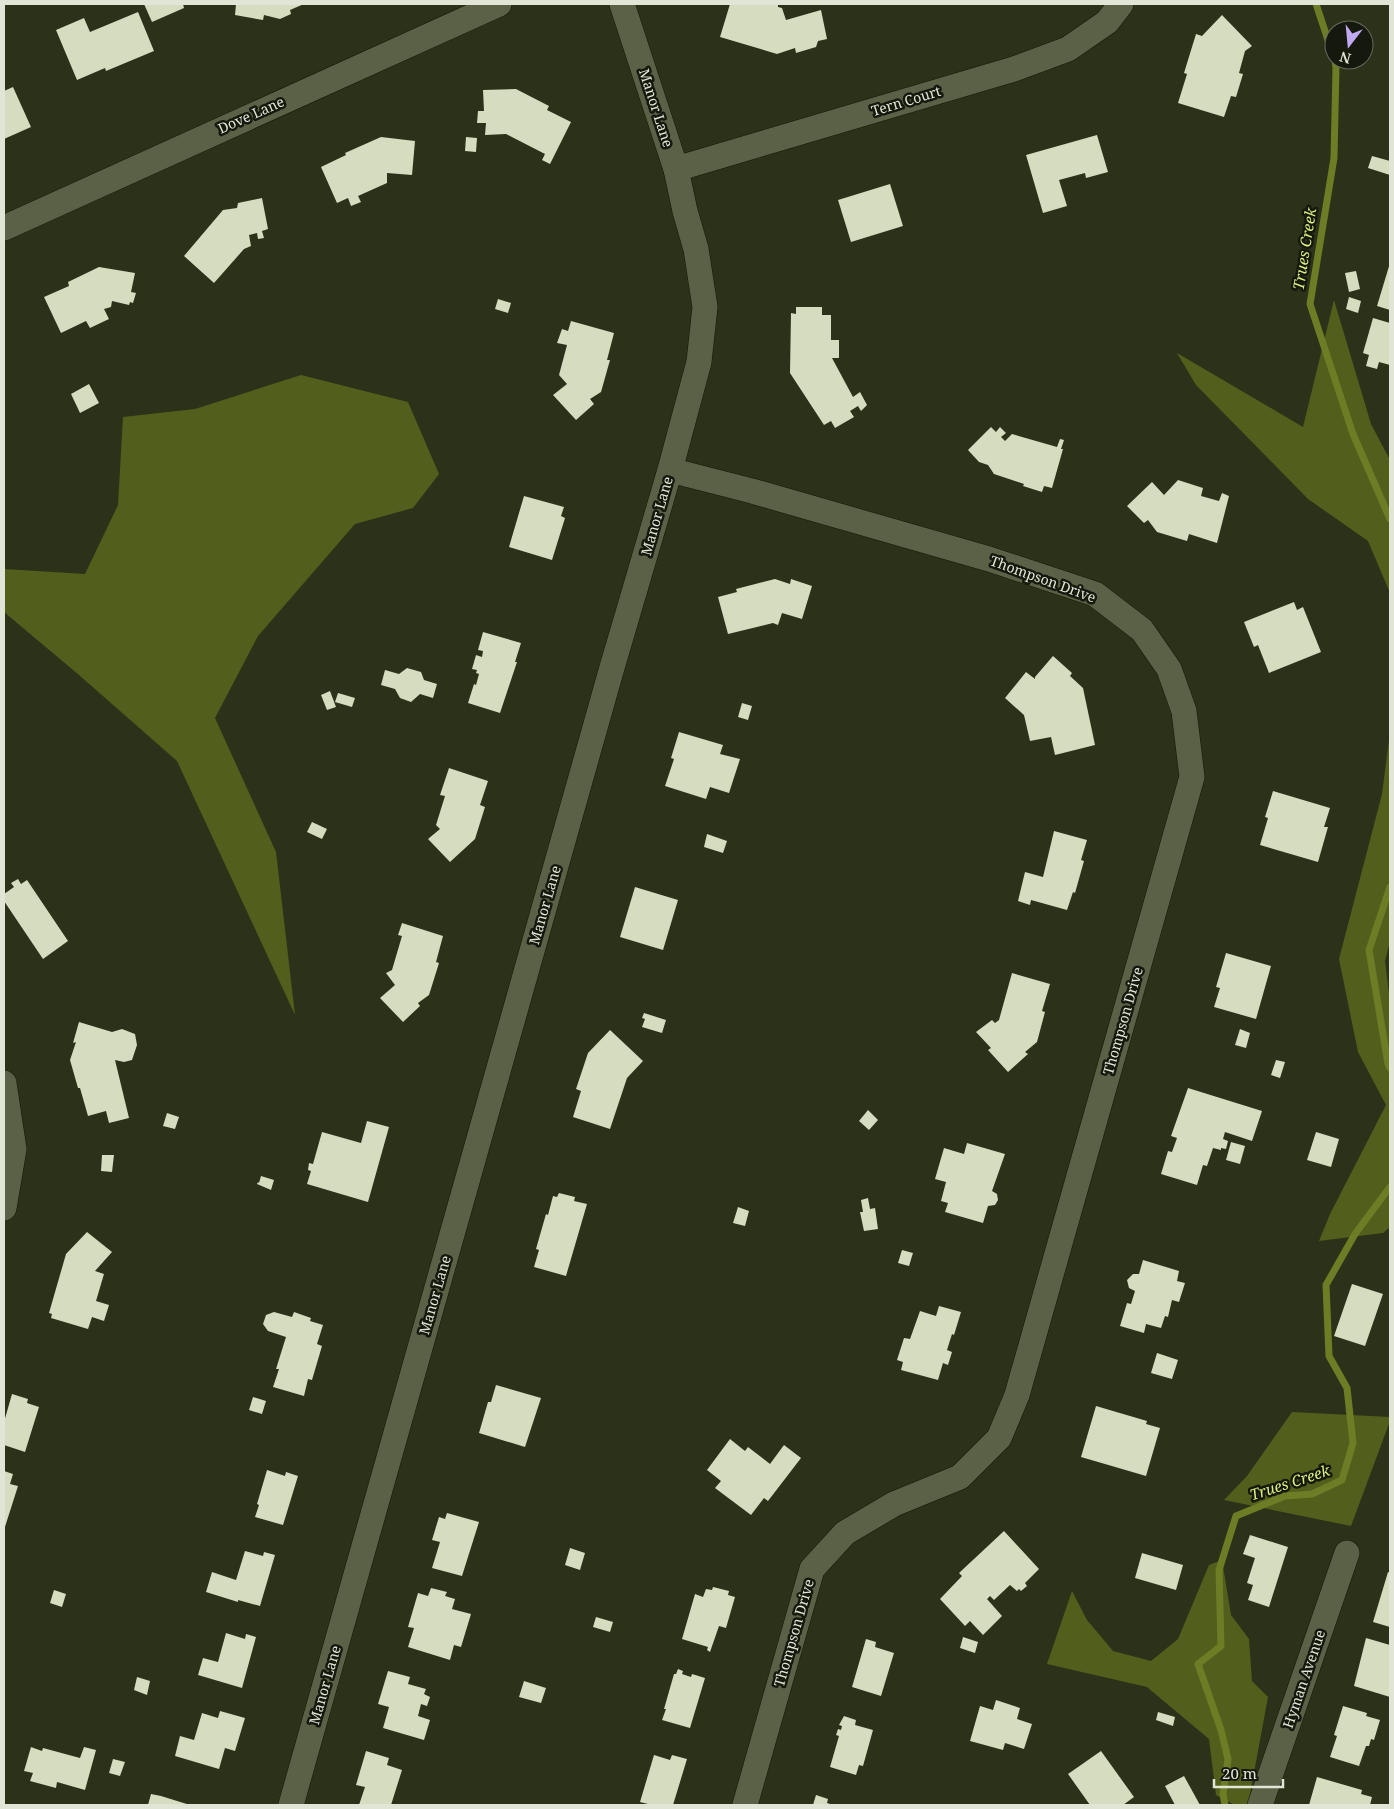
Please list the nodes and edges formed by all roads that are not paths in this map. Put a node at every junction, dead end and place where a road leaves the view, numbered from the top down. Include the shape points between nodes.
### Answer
1 (499, 4) edge
2 (622, 4) edge
3 (1120, 4) edge
4 (676, 169) junction
5 (4, 228) edge
6 (670, 470) junction
7 (4, 1083) edge
8 (4, 1208) edge
9 (1347, 1553) dead end
10 (291, 1805) edge
11 (745, 1805) edge
12 (1260, 1805) edge

1 - 5 street, Dove Lane
2 - 4 street, Manor Lane
3 - 4 street, Tern Court via 1107,22 1068,48 1014,68
4 - 6 street, Manor Lane via 696,249 705,307 699,362
6 - 10 street, Manor Lane
6 - 11 street, Thompson Drive via 980,556 1094,594 1142,630 1169,669 1184,711 1192,777 1016,1395 999,1438 960,1477 894,1504 844,1533 812,1569
7 - 8 street via 14,1149
9 - 12 street, Hyman Avenue

